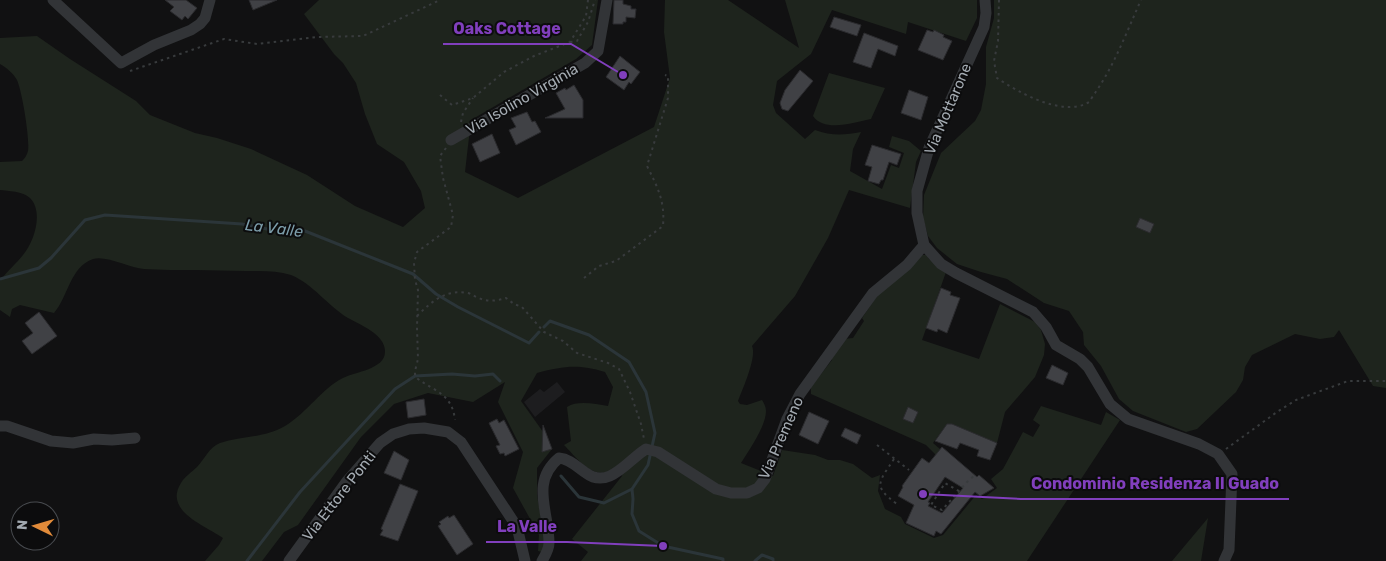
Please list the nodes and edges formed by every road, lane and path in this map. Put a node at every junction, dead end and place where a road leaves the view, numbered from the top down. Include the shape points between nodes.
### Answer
1 (53, 0) edge
2 (210, 0) edge
3 (440, 0) edge
4 (588, 0) edge
5 (595, 0) edge
6 (607, 0) edge
7 (985, 0) edge
8 (999, 0) edge
9 (1141, 0) edge
10 (570, 42) junction
11 (121, 63) junction
12 (665, 75) dead end
13 (440, 96) dead end
14 (473, 98) junction
15 (455, 137) joint
16 (441, 162) dead end
17 (924, 245) junction
18 (584, 278) dead end
19 (417, 316) junction
20 (1386, 381) edge
21 (454, 420) dead end
22 (0, 426) edge
23 (135, 438) dead end
24 (877, 444) dead end
25 (647, 451) junction
26 (1218, 454) junction
27 (894, 459) junction
28 (909, 470) dead end
29 (975, 476) dead end
30 (959, 491) junction
31 (897, 504) dead end
32 (289, 561) edge
33 (525, 561) edge
34 (542, 561) edge
35 (1224, 561) edge

1 - 11 street
2 - 11 street via 200,24
3 - 11 path via 363,36 257,44 224,39 130,72
4 - 10 path via 586,16
5 - 10 path via 588,22 577,40
6 - 15 street, Via Isolino Virginia via 598,51 594,56
7 - 17 street, Via Mottarone via 984,27 929,148 918,191 917,213
8 - 9 path via 994,62 997,78 1014,90 1068,108 1089,102 1107,76
10 - 14 path via 504,72
12 - 18 path via 668,76 668,98 648,166 664,209 663,226 616,261 599,266
13 - 14 path via 452,105
14 - 15 path
16 - 19 path via 453,214 451,227 417,252 414,266 418,290
17 - 25 street, Via Premeno via 907,265 873,293 800,394 758,488 747,493 731,493
17 - 26 street via 956,273 1034,312 1056,345 1088,367 1110,404 1128,419
19 - 21 path via 415,376 440,392 453,408
19 - 25 path via 429,303 448,292 470,293 487,300 506,298 522,307 544,332 563,341 577,353 619,369 641,424
20 - 26 path via 1348,382 1296,400
22 - 23 street via 51,441 73,443
24 - 27 path
25 - 34 street via 604,479 591,477 566,459 559,458 551,464 542,491 550,545
26 - 35 street via 1232,474 1229,550
27 - 28 path
27 - 31 path via 882,477 880,488 882,494
29 - 30 path
30 - 30 path via 942,510 931,505 946,483
32 - 33 street, Via Ettore Ponti via 347,481 380,443 393,434 424,428 448,432 461,442 517,527

